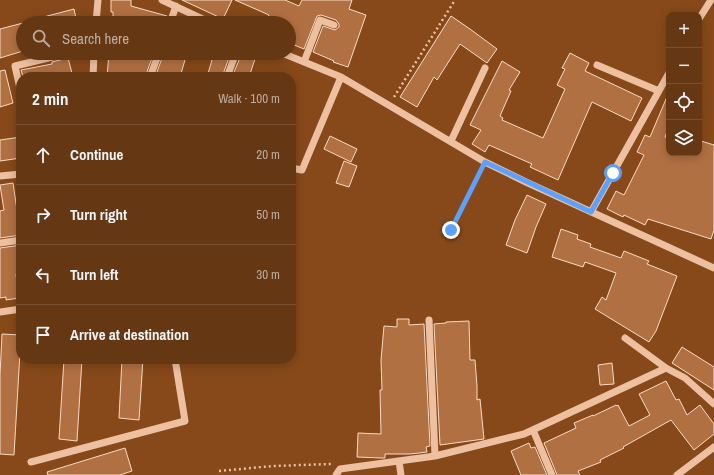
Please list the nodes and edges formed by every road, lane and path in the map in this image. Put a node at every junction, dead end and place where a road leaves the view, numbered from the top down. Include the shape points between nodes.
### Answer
1 (98, 0) edge
2 (162, 0) edge
3 (455, 0) edge
4 (711, 0) edge
5 (176, 6) junction
6 (702, 14) edge
7 (97, 16) edge
8 (172, 16) edge
9 (197, 16) edge
10 (334, 25) dead end
11 (296, 59) edge
12 (40, 60) edge
13 (94, 60) edge
14 (156, 60) edge
15 (233, 60) edge
16 (304, 62) junction
17 (597, 65) dead end
18 (485, 68) dead end
19 (16, 72) edge
20 (93, 72) edge
21 (152, 72) edge
22 (229, 72) edge
23 (341, 77) junction
24 (666, 78) edge
25 (659, 90) junction
26 (389, 104) junction
27 (451, 141) junction
28 (485, 162) junction
29 (296, 169) edge
30 (16, 174) edge
31 (0, 176) edge
32 (591, 212) junction
33 (451, 230) dead end
34 (16, 241) edge
35 (0, 243) edge
36 (714, 268) edge
37 (16, 310) edge
38 (0, 312) edge
39 (429, 320) dead end
40 (625, 338) dead end
41 (176, 364) edge
42 (666, 368) junction
43 (714, 404) edge
44 (534, 430) junction
45 (714, 447) edge
46 (434, 456) junction
47 (399, 461) junction
48 (31, 462) dead end
49 (220, 471) dead end
50 (338, 472) edge
51 (401, 475) edge
52 (552, 475) edge
53 (677, 475) edge

1 - 7 street
2 - 5 street
3 - 26 path
4 - 6 street
5 - 8 street
5 - 9 street
10 - 16 street via 320,20
11 - 16 street
12 - 19 street via 15,66
13 - 20 street
14 - 21 street
15 - 22 street
16 - 23 street
17 - 25 street
18 - 27 street
23 - 26 street
23 - 29 street via 302,170
24 - 25 street
25 - 32 street
26 - 27 street
27 - 28 street
28 - 32 street
28 - 33 path
30 - 31 street
32 - 36 street
34 - 35 street
37 - 38 street
39 - 46 street
40 - 42 street
41 - 48 street via 185,421
42 - 43 street via 685,378
42 - 44 street
44 - 46 street
44 - 52 street
45 - 53 street
46 - 47 street
47 - 50 street
47 - 51 street
49 - 50 path via 331,464

